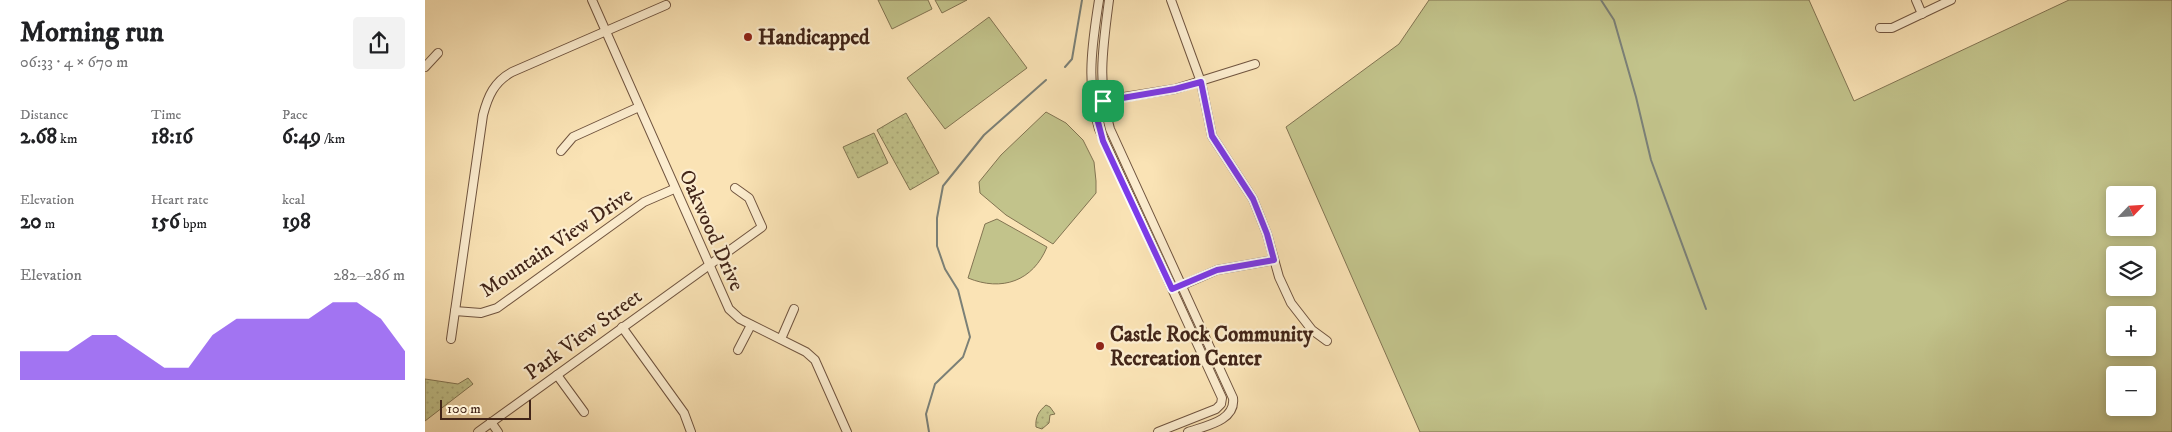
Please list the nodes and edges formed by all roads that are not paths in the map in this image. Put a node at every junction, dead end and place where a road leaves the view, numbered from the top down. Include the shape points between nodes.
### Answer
1 (592, 0) edge
2 (1099, 0) edge
3 (1109, 0) edge
4 (1171, 0) edge
5 (1916, 0) edge
6 (1951, 0) edge
7 (666, 5) dead end
8 (1922, 14) junction
9 (1880, 28) dead end
10 (606, 32) junction
11 (439, 53) dead end
12 (1255, 64) dead end
13 (425, 67) edge
14 (1201, 82) junction
15 (1103, 101) junction
16 (1093, 103) junction
17 (639, 107) junction
18 (561, 151) dead end
19 (735, 188) dead end
20 (675, 189) junction
21 (1274, 260) junction
22 (709, 264) junction
23 (1183, 285) junction
24 (1172, 289) junction
25 (794, 309) dead end
26 (455, 311) junction
27 (751, 325) junction
28 (622, 327) junction
29 (451, 339) dead end
30 (781, 339) junction
31 (1327, 341) dead end
32 (738, 350) dead end
33 (557, 375) junction
34 (584, 412) dead end
35 (491, 422) junction
36 (478, 432) edge
37 (498, 432) edge
38 (691, 432) edge
39 (847, 432) edge
40 (1157, 432) edge
41 (1189, 432) edge

1 - 10 street, Oakwood Drive
2 - 16 street via 1090,74
3 - 15 street via 1102,59
4 - 14 street
5 - 8 street
6 - 8 street
7 - 10 street, Mountain View Drive
8 - 9 street via 1892,28
10 - 17 street, Oakwood Drive
10 - 26 street, Mountain View Drive via 512,72 499,81 489,96 483,115
11 - 13 street
12 - 14 street
14 - 15 street
14 - 21 street via 1212,136 1253,199
15 - 16 street
15 - 23 street via 1115,142
16 - 24 street via 1103,141
17 - 18 street via 573,137
17 - 20 street, Oakwood Drive
19 - 22 street, Park View Street via 749,198 762,226
20 - 22 street, Oakwood Drive
20 - 26 street, Mountain View Drive via 644,202 497,308 474,314
21 - 23 street via 1217,270
21 - 31 street via 1291,303 1312,330
22 - 27 street, Oakwood Drive via 729,309
22 - 28 street, Park View Street
23 - 24 street
23 - 41 street via 1233,402 1232,409 1224,418
24 - 40 street via 1221,394 1221,404 1212,411
25 - 30 street
26 - 29 street, Mountain View Drive
27 - 30 street, Oakwood Drive
27 - 32 street
28 - 33 street, Park View Street
28 - 38 street via 684,412
30 - 39 street, Oakwood Drive via 815,360
33 - 34 street
33 - 35 street, Park View Street
35 - 36 street, Park View Street
35 - 37 street

